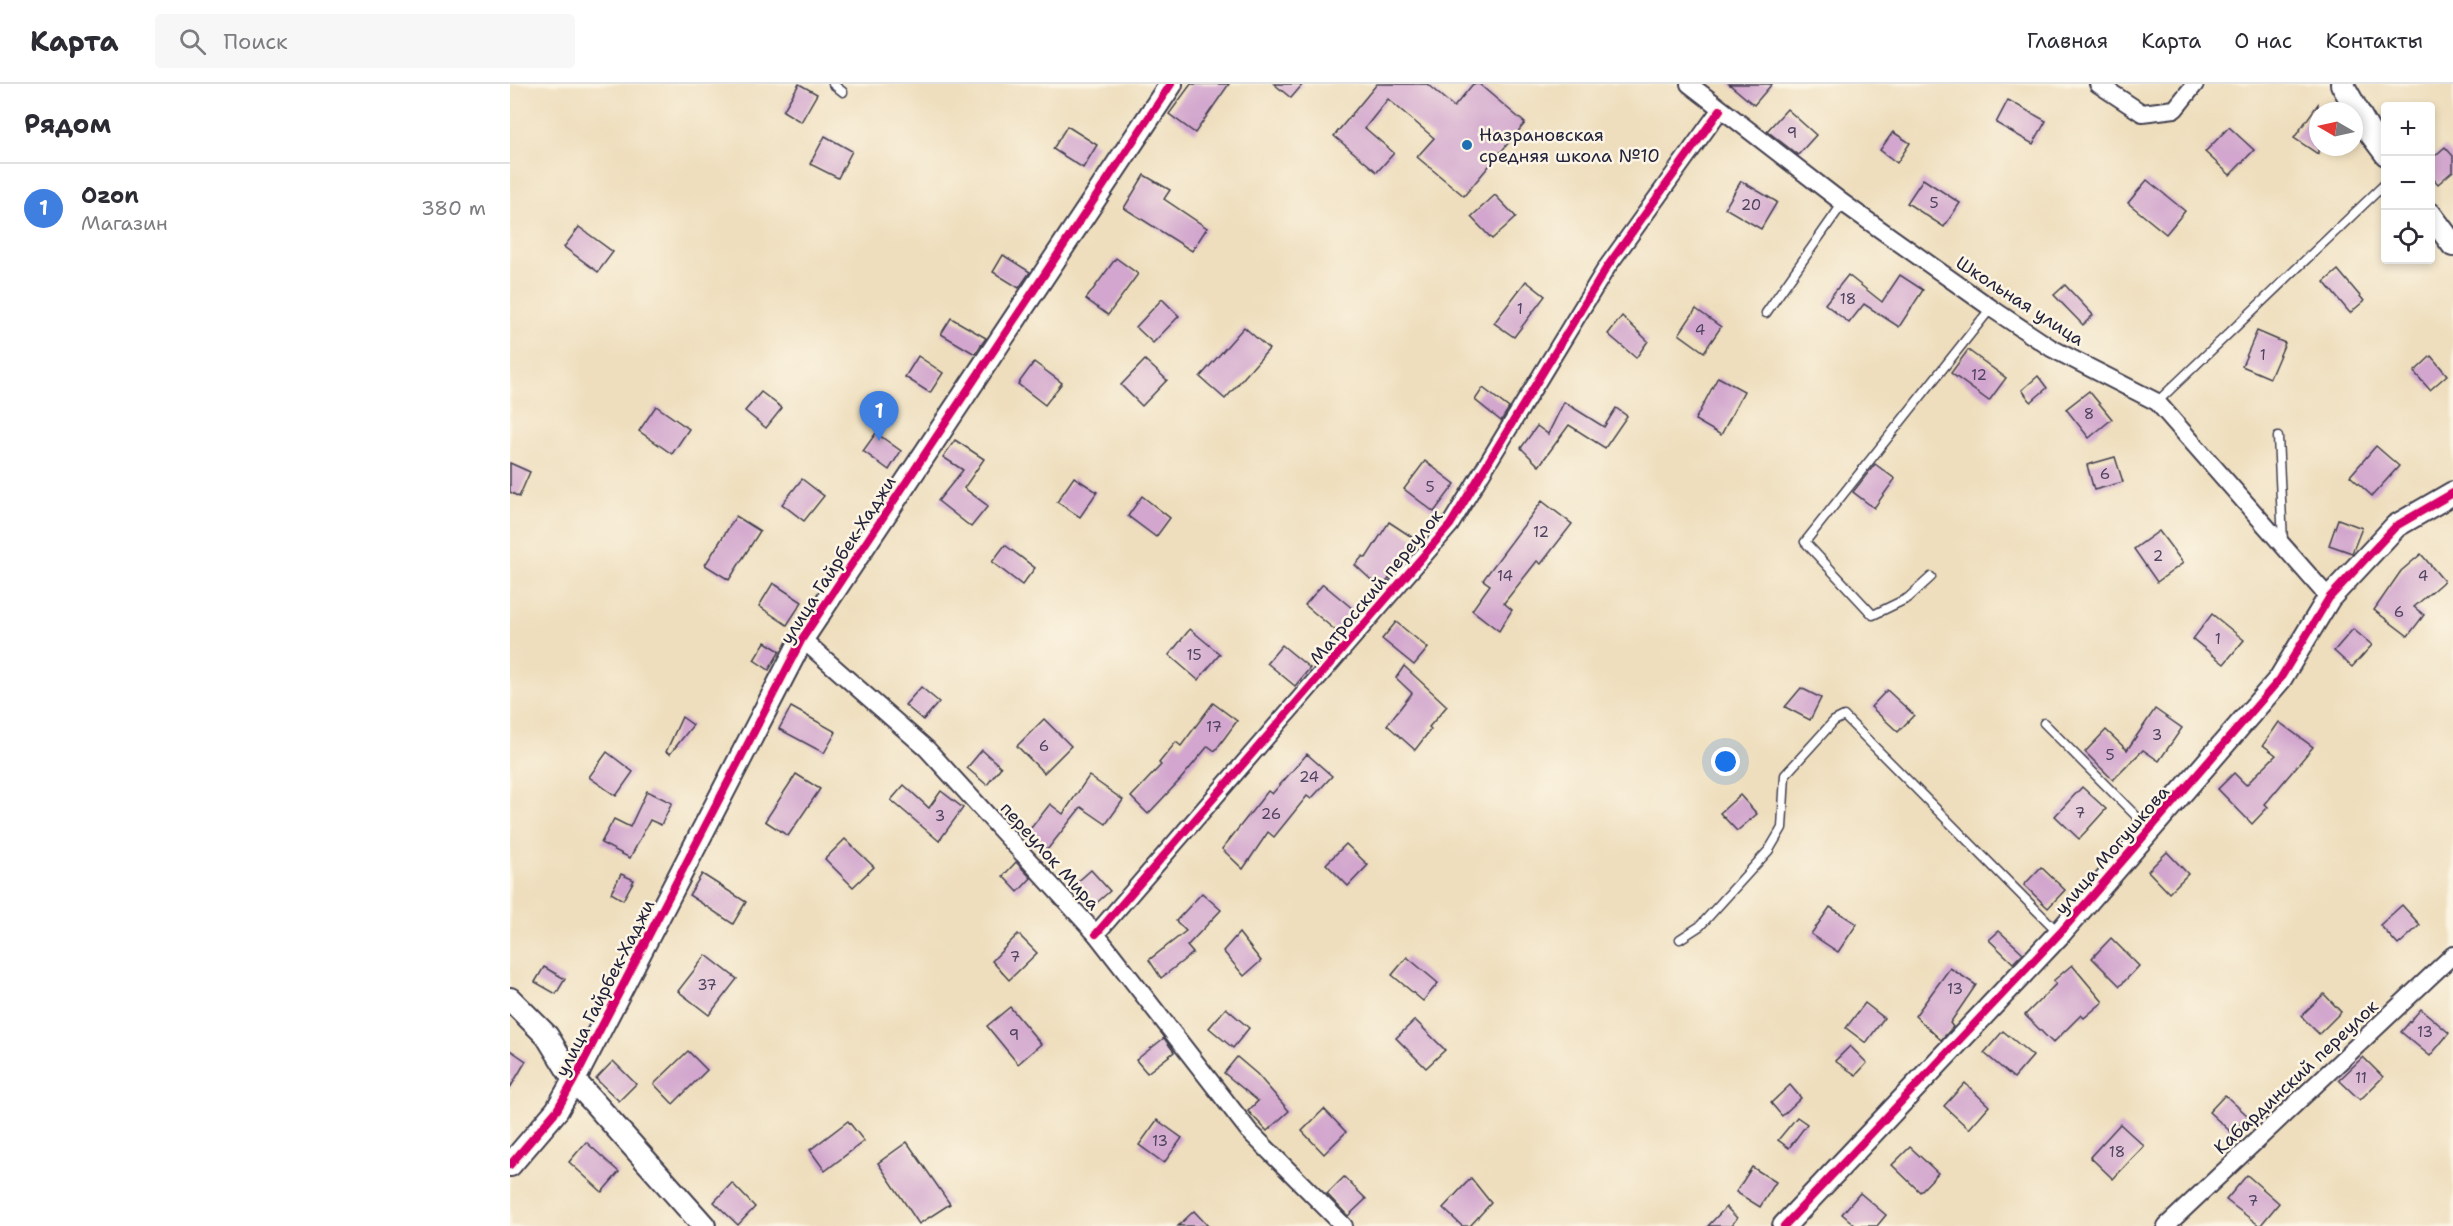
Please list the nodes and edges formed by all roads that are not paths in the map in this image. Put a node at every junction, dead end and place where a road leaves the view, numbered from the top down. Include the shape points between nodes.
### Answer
1 (833, 84) edge
2 (1171, 84) edge
3 (1689, 84) edge
4 (2098, 84) edge
5 (2195, 84) edge
6 (2342, 84) edge
7 (843, 92) dead end
8 (1720, 110) junction
9 (2381, 148) edge
10 (2381, 187) edge
11 (1843, 203) junction
12 (2435, 221) edge
13 (2453, 245) edge
14 (1991, 308) junction
15 (1766, 313) dead end
16 (2157, 402) junction
17 (2278, 437) dead end
18 (2453, 493) edge
19 (2283, 546) junction
20 (1931, 577) dead end
21 (2329, 598) junction
22 (802, 639) junction
23 (2044, 723) dead end
24 (2149, 830) junction
25 (2060, 933) junction
26 (1096, 934) junction
27 (1680, 939) dead end
28 (2453, 955) edge
29 (510, 999) edge
30 (574, 1080) junction
31 (510, 1165) edge
32 (704, 1226) edge
33 (1344, 1226) edge
34 (1784, 1226) edge
35 (2166, 1226) edge

1 - 7 lane
2 - 22 street, улица Гайрбек-Хаджи
3 - 8 street, Школьная улица
4 - 5 street via 2142,113 2175,109
6 - 9 street
8 - 11 street, Школьная улица
8 - 26 street, Матросский переулок via 1607,267 1450,525
10 - 16 lane
11 - 14 street, Школьная улица
11 - 15 lane
12 - 13 street
14 - 16 street, Школьная улица via 2051,348
14 - 20 lane via 1805,542 1873,615 1908,598
16 - 19 street, Школьная улица
17 - 19 lane
18 - 21 street, улица Могушкова via 2396,526
19 - 21 street, Школьная улица
21 - 24 street, улица Могушкова via 2280,679
22 - 26 street, переулок Мира via 927,749
22 - 30 street, улица Гайрбек-Хаджи
23 - 24 lane
24 - 25 street, улица Могушкова
25 - 27 lane via 1844,716 1785,775 1782,828 1769,850 1700,926
25 - 34 street, улица Могушкова
26 - 33 street, переулок Мира via 1249,1131
28 - 35 street, Кабардинский переулок
29 - 30 street via 547,1036
30 - 31 street, улица Гайрбек-Хаджи via 557,1110
30 - 32 street

